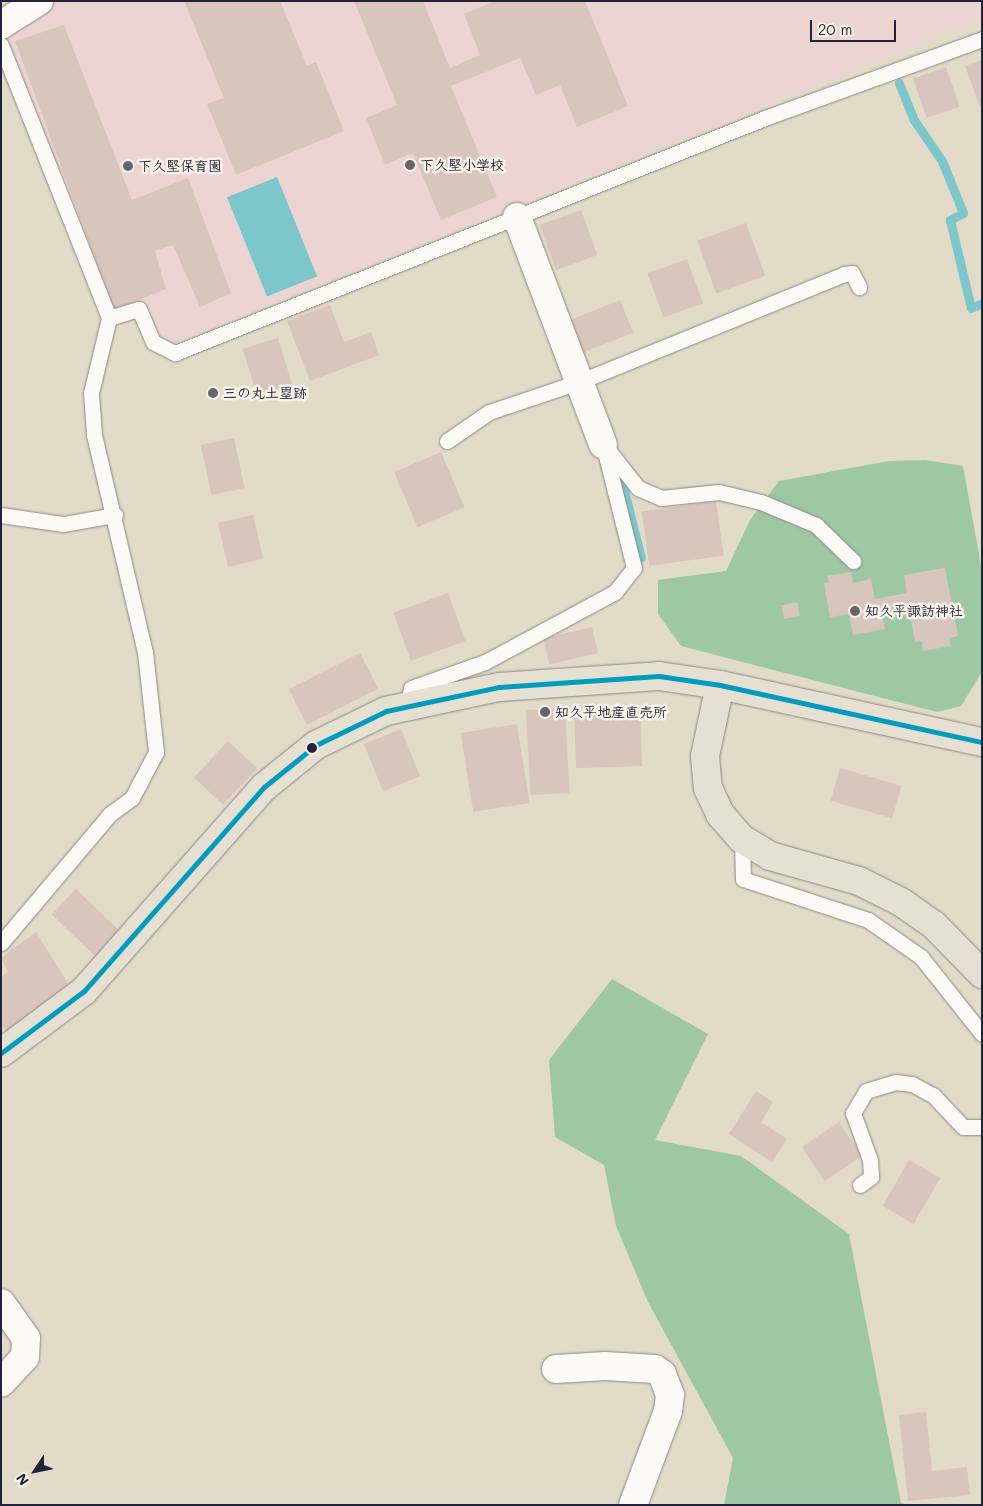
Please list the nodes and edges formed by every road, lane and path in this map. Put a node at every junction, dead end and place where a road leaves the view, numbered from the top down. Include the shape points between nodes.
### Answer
1 (39, 1) edge
2 (4, 17) edge
3 (982, 39) edge
4 (1, 45) edge
5 (517, 217) junction
6 (859, 287) dead end
7 (109, 318) junction
8 (581, 381) junction
9 (447, 441) dead end
10 (604, 444) junction
11 (1, 515) edge
12 (115, 515) junction
13 (854, 561) dead end
14 (720, 685) junction
15 (407, 706) junction
16 (982, 742) edge
17 (742, 839) junction
18 (1, 943) edge
19 (982, 974) edge
20 (982, 1034) edge
21 (4, 1046) edge
22 (982, 1127) edge
23 (860, 1185) dead end
24 (1, 1303) edge
25 (556, 1369) dead end
26 (1, 1383) edge
27 (633, 1505) edge

1 - 2 street
3 - 5 lane
4 - 7 lane
5 - 7 lane via 175,353 153,342 139,309
5 - 8 street
6 - 8 lane via 852,273 844,274
7 - 12 lane via 91,393 94,435
8 - 9 lane via 489,412
8 - 10 street
10 - 13 lane via 638,488 661,498 719,492 761,502 816,525
10 - 15 lane via 634,568 615,592 485,662 410,688
11 - 12 lane via 63,524
12 - 18 lane via 145,652 156,752 132,798 110,814
14 - 15 main road via 637,676 499,688
14 - 16 main road
14 - 17 main road via 705,756 708,788 720,814
15 - 21 main road via 358,721 316,744 264,787 84,991
17 - 19 main road via 770,856 859,881 901,902 934,925
17 - 20 lane via 743,879 868,920 920,957
22 - 23 lane via 963,1127 933,1094 912,1084 895,1082 866,1091 853,1113 870,1160 871,1177
24 - 26 street via 26,1338 25,1357
25 - 27 street via 605,1366 654,1369 662,1374 670,1395 668,1411

